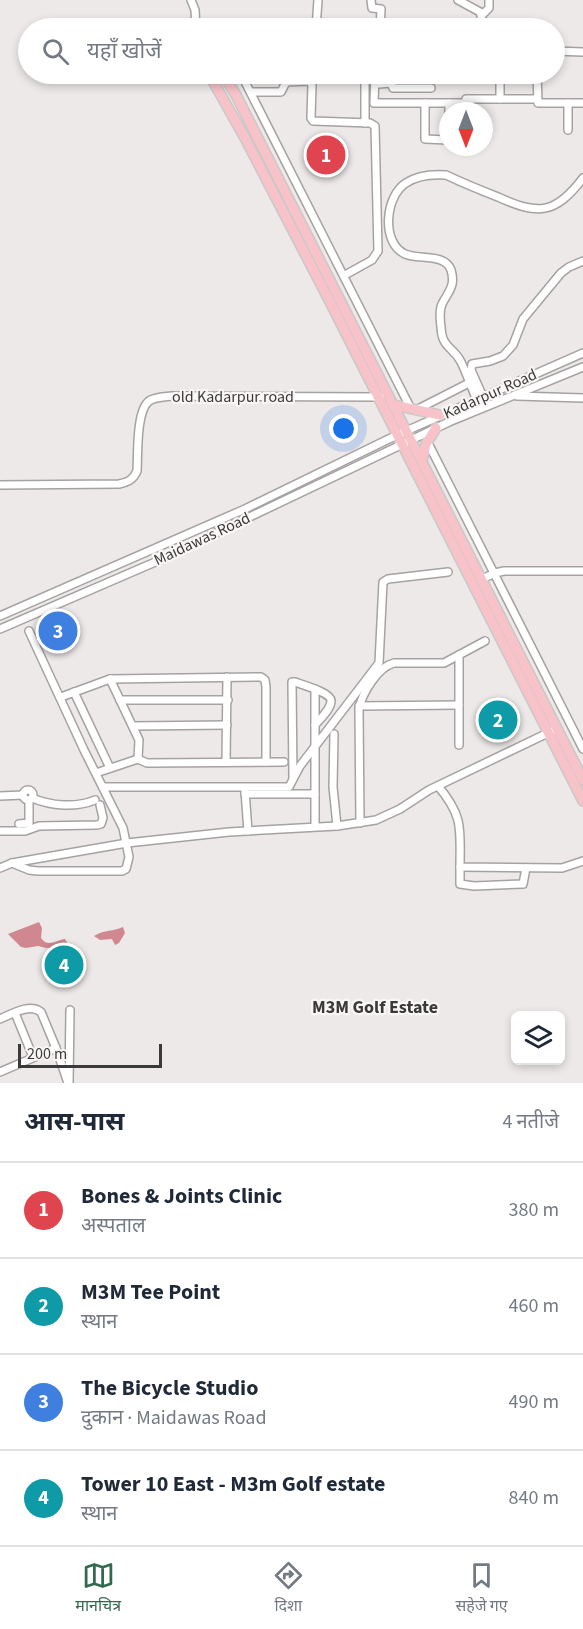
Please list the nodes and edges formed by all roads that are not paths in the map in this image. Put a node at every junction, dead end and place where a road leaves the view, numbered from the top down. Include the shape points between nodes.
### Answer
1 (191, 0) edge
2 (318, 0) edge
3 (372, 0) edge
4 (458, 0) edge
5 (489, 0) edge
6 (482, 15) junction
7 (195, 18) edge
8 (317, 18) edge
9 (381, 18) edge
10 (483, 18) edge
11 (565, 51) edge
12 (583, 52) edge
13 (214, 84) edge
14 (230, 84) edge
15 (247, 84) edge
16 (283, 84) edge
17 (312, 84) edge
18 (365, 84) edge
19 (376, 84) edge
20 (391, 84) edge
21 (499, 84) edge
22 (537, 84) edge
23 (431, 88) dead end
24 (251, 92) junction
25 (466, 99) dead end
26 (537, 99) junction
27 (498, 101) junction
28 (490, 102) edge
29 (425, 103) junction
30 (568, 103) junction
31 (583, 103) edge
32 (439, 105) edge
33 (365, 123) junction
34 (568, 130) dead end
35 (439, 140) edge
36 (293, 173) junction
37 (583, 178) edge
38 (279, 180) junction
39 (298, 184) junction
40 (285, 191) junction
41 (321, 229) junction
42 (308, 236) junction
43 (583, 261) edge
44 (345, 275) junction
45 (583, 353) edge
46 (583, 367) edge
47 (472, 384) junction
48 (511, 396) junction
49 (377, 397) junction
50 (480, 398) junction
51 (583, 398) edge
52 (392, 400) junction
53 (413, 410) junction
54 (440, 416) junction
55 (436, 428) junction
56 (397, 435) junction
57 (406, 438) junction
58 (427, 441) junction
59 (422, 461) junction
60 (0, 478) edge
61 (0, 485) edge
62 (583, 571) edge
63 (448, 572) dead end
64 (495, 573) junction
65 (482, 579) junction
66 (0, 616) edge
67 (0, 629) edge
68 (29, 631) dead end
69 (484, 641) dead end
70 (459, 655) junction
71 (227, 677) junction
72 (110, 679) junction
73 (315, 689) junction
74 (74, 692) junction
75 (61, 697) junction
76 (120, 700) junction
77 (228, 700) junction
78 (459, 705) junction
79 (359, 706) junction
80 (227, 725) junction
81 (315, 725) junction
82 (133, 726) junction
83 (557, 728) junction
84 (548, 733) junction
85 (334, 734) dead end
86 (459, 745) dead end
87 (315, 747) junction
88 (583, 748) edge
89 (138, 759) junction
90 (226, 762) junction
91 (267, 762) junction
92 (284, 762) dead end
93 (110, 768) junction
94 (96, 773) junction
95 (293, 780) junction
96 (583, 780) edge
97 (438, 786) junction
98 (105, 790) junction
99 (245, 791) junction
100 (315, 794) junction
101 (0, 796) edge
102 (28, 798) junction
103 (110, 801) junction
104 (583, 801) edge
105 (98, 802) junction
106 (360, 823) junction
107 (19, 824) dead end
108 (315, 826) junction
109 (337, 826) junction
110 (0, 831) edge
111 (248, 831) junction
112 (127, 843) junction
113 (583, 861) edge
114 (12, 863) junction
115 (460, 867) junction
116 (0, 868) edge
117 (526, 868) junction
118 (70, 1010) dead end
119 (8, 1014) edge
120 (0, 1019) edge
121 (56, 1048) junction
122 (33, 1058) junction
123 (0, 1071) edge
124 (68, 1083) edge

1 - 7 street
2 - 8 street
3 - 9 street via 372,8 381,9
4 - 6 street
5 - 6 street via 489,8
6 - 10 street
11 - 12 street
13 - 49 main road via 244,135
14 - 38 main road
15 - 24 street
16 - 24 street via 279,93
17 - 33 street via 313,122
18 - 33 street
19 - 29 street via 374,103
20 - 23 street via 393,88
21 - 27 street
22 - 26 street
24 - 36 street
25 - 27 street
26 - 27 street
26 - 30 street via 539,104
27 - 28 street
29 - 32 street
29 - 35 street via 425,139
30 - 31 street
30 - 34 street
33 - 44 street via 375,126 378,251 372,260
36 - 38 street
36 - 39 street
37 - 47 street via 558,203 543,209 523,208 438,174 413,178 394,195 390,225 396,247 406,255 444,262 451,269 451,291 442,304 441,330 446,346 459,358
38 - 40 main road
39 - 40 street
39 - 41 street
40 - 42 main road
41 - 42 street
41 - 44 street
42 - 52 main road
43 - 47 street via 561,273 523,319 513,345 503,356 472,364
44 - 53 street
45 - 50 street, Kadarpur Road
46 - 48 street, Kadarpur Road
47 - 50 street
47 - 53 street
48 - 51 street
48 - 55 street, Kadarpur Road
49 - 52 street, old Kadarpur road
49 - 56 main road
49 - 61 street, old Kadarpur road via 172,396 150,400 141,417 137,471 128,483
50 - 54 street, Kadarpur Road
52 - 53 main road
52 - 57 main road
53 - 54 main road
54 - 57 street, Kadarpur Road
55 - 57 street, Kadarpur Road
55 - 58 main road
56 - 57 main road
56 - 66 street, Maidawas Road via 245,509
57 - 59 main road
57 - 67 street, Maidawas Road via 153,563
57 - 84 main road
58 - 59 main road
58 - 64 street
59 - 65 main road
60 - 61 street
62 - 64 street
63 - 87 street via 383,582 379,663
64 - 65 street
64 - 88 street
65 - 83 main road
68 - 75 street
69 - 70 street
70 - 78 street
70 - 79 street via 436,664 387,665
71 - 72 street
71 - 77 street
71 - 91 street via 257,675 265,680
72 - 74 street
72 - 76 street
73 - 81 street
73 - 81 street via 329,695 331,701
73 - 95 street via 295,682 290,685
74 - 75 street
74 - 93 street
75 - 94 street
76 - 77 street
76 - 82 street
77 - 80 street
78 - 79 street
78 - 86 street
79 - 106 street
80 - 82 street
80 - 90 street
81 - 87 street
82 - 89 street via 139,740
83 - 84 street
83 - 96 main road
84 - 97 street
84 - 104 main road
85 - 109 street
87 - 95 street
87 - 100 street
89 - 90 street via 147,763
89 - 93 street
90 - 91 street
91 - 92 street
93 - 94 street
94 - 98 street
95 - 99 street via 286,788
97 - 106 street via 392,814
97 - 115 street via 453,804 460,827
98 - 99 street
98 - 103 street
98 - 105 street
99 - 100 street
99 - 111 street
100 - 108 street
101 - 102 street
102 - 105 street via 55,805
102 - 107 street via 28,823
103 - 105 street
103 - 112 street
105 - 110 street via 101,824
106 - 109 street
108 - 109 street
108 - 111 street
111 - 112 street
112 - 114 street
112 - 114 street via 129,857 122,871 39,872
113 - 117 street via 562,868
114 - 116 street
115 - 117 street
115 - 117 street via 460,884 474,886 523,884
118 - 124 street
119 - 120 street
119 - 121 street via 32,1008 41,1012
119 - 122 street
121 - 122 street
121 - 124 street
122 - 123 street

